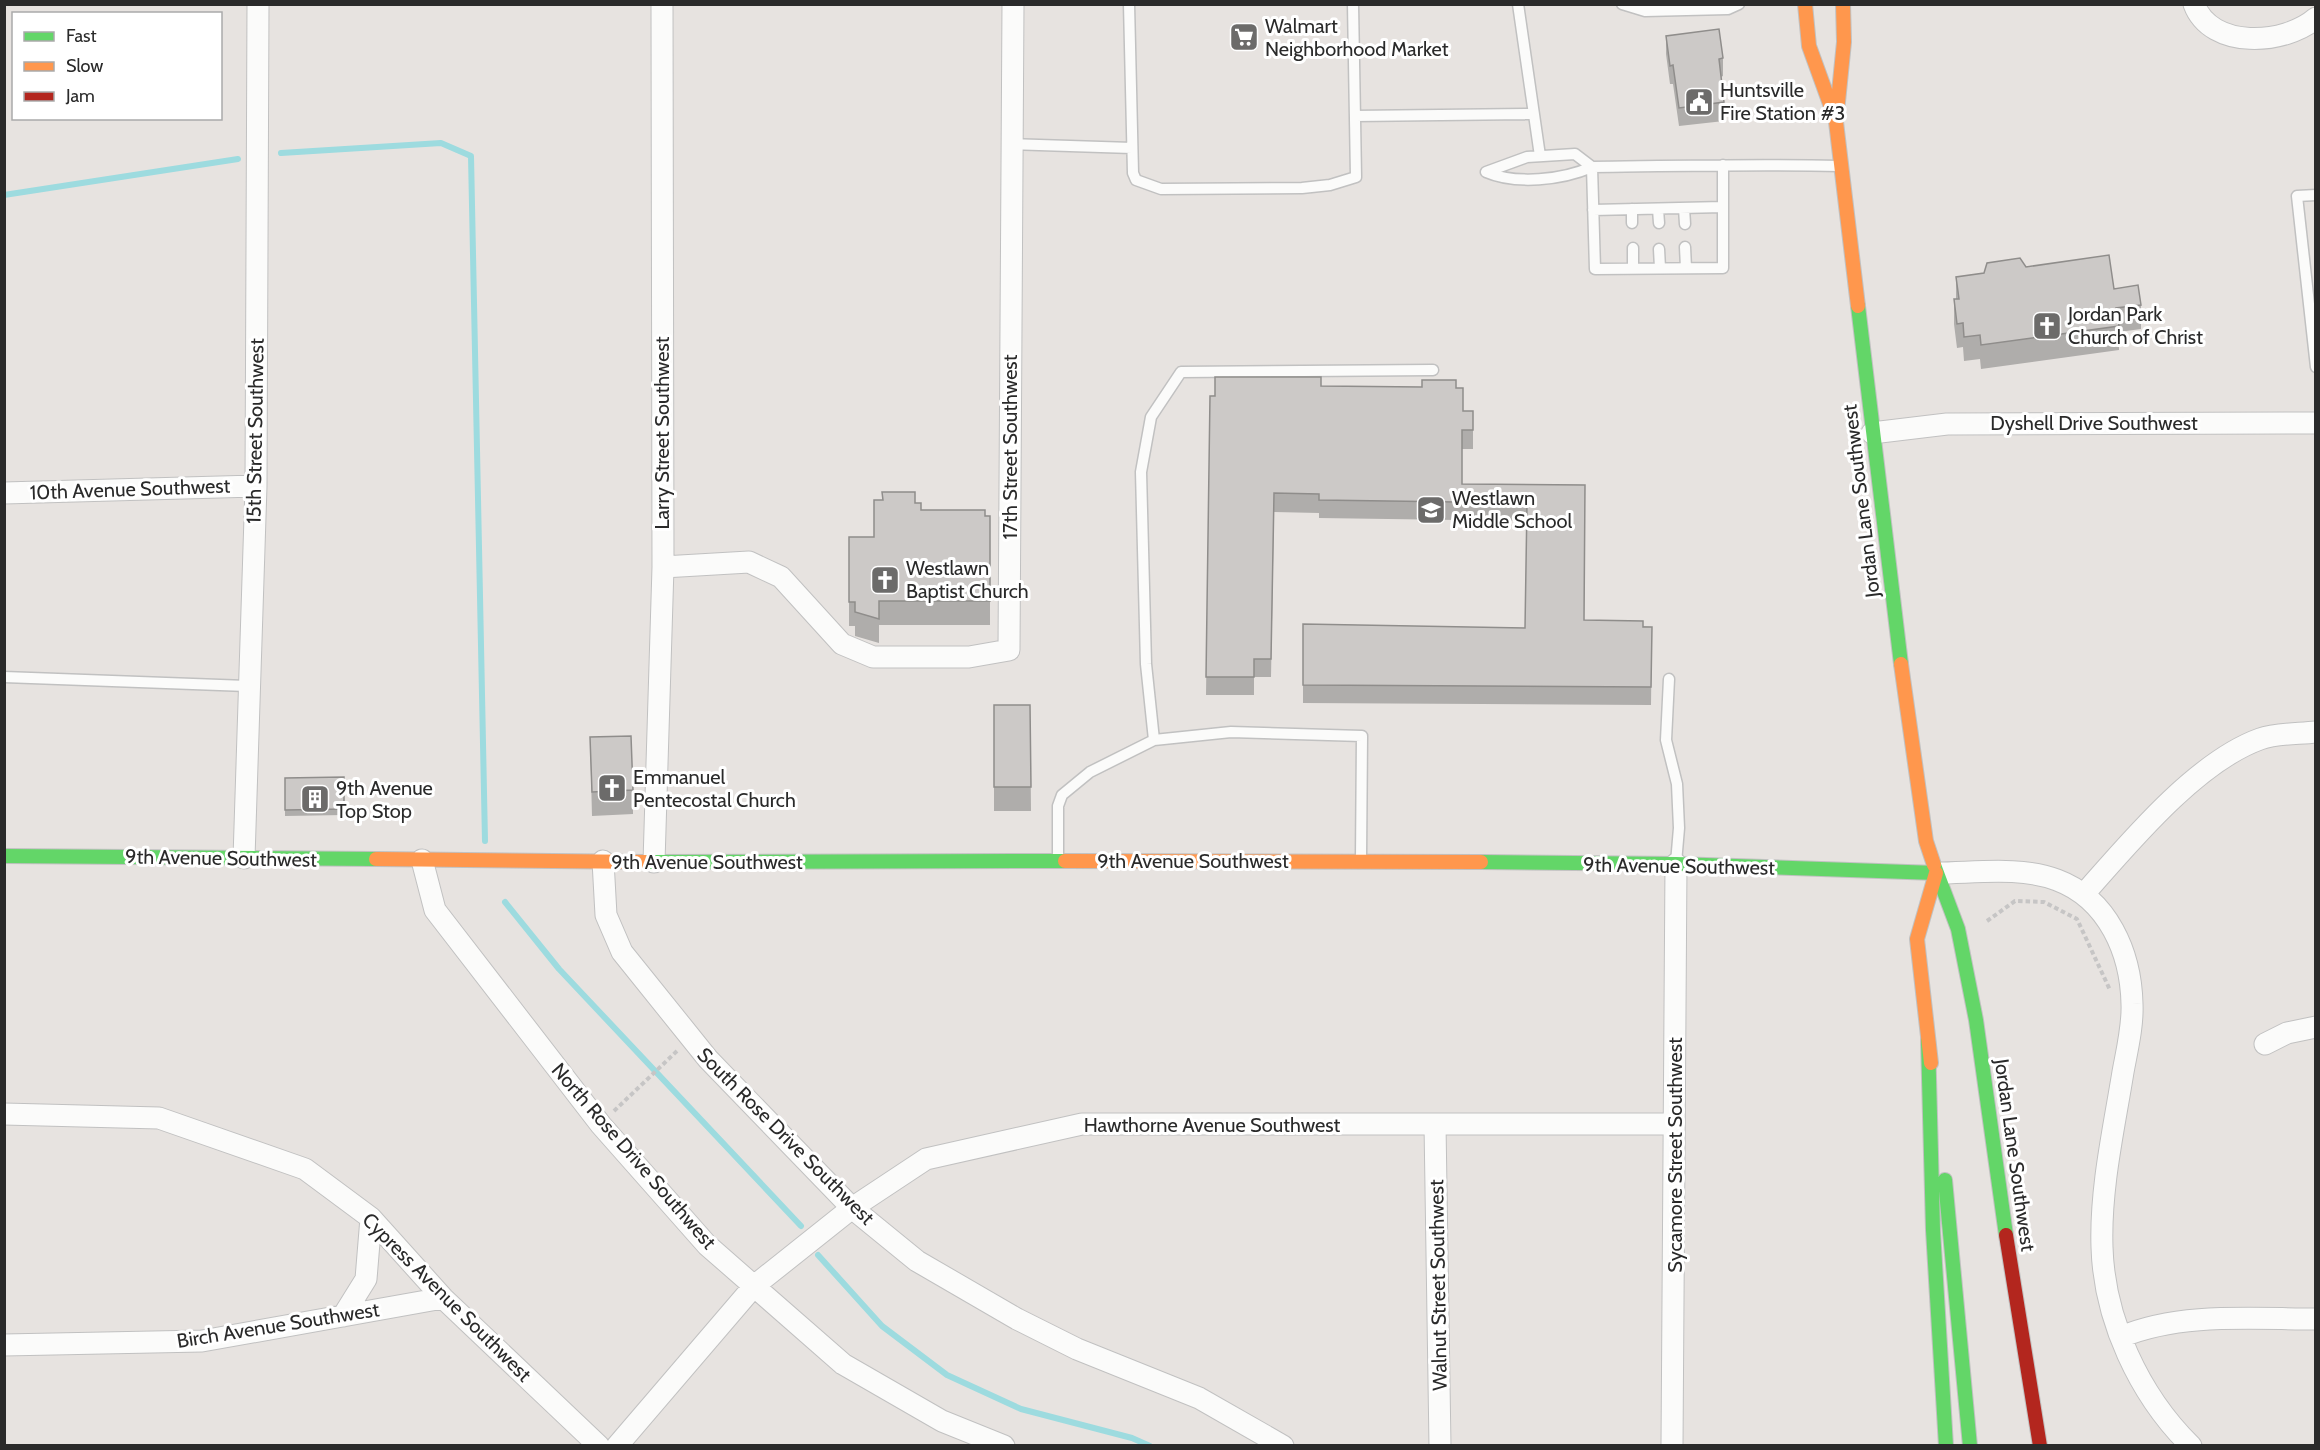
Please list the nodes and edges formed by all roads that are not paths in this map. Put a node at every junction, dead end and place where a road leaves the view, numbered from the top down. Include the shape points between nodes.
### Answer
1 (258, 4) edge
2 (662, 4) edge
3 (1013, 4) edge
4 (1130, 4) edge
5 (1353, 4) edge
6 (1518, 4) edge
7 (1622, 4) edge
8 (1739, 4) edge
9 (1805, 4) edge
10 (1843, 4) edge
11 (2194, 4) edge
12 (2316, 18) edge
13 (1534, 114) junction
14 (1355, 116) junction
15 (1836, 122) junction
16 (1011, 144) junction
17 (1132, 147) junction
18 (1540, 156) junction
19 (1723, 165) junction
20 (1841, 166) junction
21 (1592, 167) junction
22 (2316, 195) edge
23 (1723, 207) junction
24 (1684, 208) junction
25 (1632, 209) junction
26 (1658, 209) junction
27 (1593, 210) junction
28 (1632, 223) dead end
29 (1659, 223) dead end
30 (1685, 224) dead end
31 (1685, 247) dead end
32 (1633, 248) dead end
33 (1659, 249) dead end
34 (1633, 268) junction
35 (1660, 268) junction
36 (1686, 268) junction
37 (2316, 366) edge
38 (1434, 370) dead end
39 (2316, 423) edge
40 (1872, 433) junction
41 (256, 486) junction
42 (4, 493) edge
43 (663, 567) junction
44 (4, 677) edge
45 (1669, 679) dead end
46 (248, 686) junction
47 (2316, 732) edge
48 (1154, 740) junction
49 (4, 856) edge
50 (244, 858) junction
51 (422, 860) junction
52 (603, 861) junction
53 (1058, 861) junction
54 (1361, 861) junction
55 (654, 862) junction
56 (1676, 864) junction
57 (1936, 873) junction
58 (2084, 894) junction
59 (2316, 1028) edge
60 (1928, 1040) junction
61 (2265, 1044) dead end
62 (4, 1114) edge
63 (1436, 1124) junction
64 (1674, 1124) junction
65 (852, 1208) junction
66 (371, 1218) junction
67 (754, 1286) junction
68 (443, 1298) junction
69 (343, 1316) junction
70 (2316, 1319) edge
71 (2121, 1337) junction
72 (4, 1345) edge
73 (599, 1446) edge
74 (617, 1446) edge
75 (1004, 1446) edge
76 (1283, 1446) edge
77 (1440, 1446) edge
78 (1672, 1446) edge
79 (1946, 1446) edge
80 (1970, 1446) edge
81 (2040, 1446) edge
82 (2191, 1446) edge

1 - 41 street, 15th Street Southwest
2 - 43 street, Larry Street Southwest
3 - 16 street, 17th Street Southwest
4 - 17 lane
5 - 14 lane
6 - 13 lane
7 - 8 lane via 1645,11 1728,9
9 - 15 main road, Jordan Lane Southwest via 1809,46
10 - 15 main road, Jordan Lane Southwest via 1844,42
11 - 12 street via 2206,24 2243,37 2283,35
13 - 14 lane
13 - 18 lane
14 - 17 lane via 1356,177 1330,185 1154,189 1136,180
15 - 20 main road, Jordan Lane Southwest
16 - 17 lane
16 - 43 street, 17th Street Southwest via 1009,650 969,657 873,657 842,644 781,577 749,562
18 - 21 lane via 1575,154
18 - 21 lane via 1485,172 1500,178 1531,178 1574,175
19 - 20 lane
19 - 21 lane
19 - 23 lane
20 - 40 main road, Jordan Lane Southwest
21 - 27 lane
22 - 37 lane via 2297,196
23 - 24 lane
23 - 36 lane via 1724,268
24 - 26 lane
24 - 30 lane
25 - 26 lane
25 - 27 lane
25 - 28 lane
26 - 29 lane
27 - 34 lane via 1595,269
31 - 36 lane
32 - 34 lane
33 - 35 lane
34 - 35 lane
35 - 36 lane
38 - 48 lane via 1181,372 1151,417 1141,472 1146,664
39 - 40 street, Dyshell Drive Southwest via 1947,424
40 - 57 main road, Jordan Lane Southwest via 1908,723 1926,841
41 - 42 street, 10th Avenue Southwest
41 - 46 street, 15th Street Southwest
43 - 55 street, Larry Street Southwest
44 - 46 lane
45 - 56 lane via 1666,740 1677,784
46 - 50 street, 15th Street Southwest
47 - 58 street via 2261,738 2213,765 2146,825
48 - 53 lane via 1090,771 1062,795
48 - 54 lane via 1231,732 1362,735
49 - 50 main road, 9th Avenue Southwest
50 - 51 main road, 9th Avenue Southwest
51 - 52 main road, 9th Avenue Southwest
51 - 67 street, North Rose Drive Southwest via 435,910 601,1125 706,1245
52 - 55 main road, 9th Avenue Southwest
52 - 65 street, South Rose Drive Southwest via 606,915 622,952 708,1059
53 - 54 main road, 9th Avenue Southwest
53 - 55 main road, 9th Avenue Southwest
54 - 56 main road, 9th Avenue Southwest
56 - 57 main road, 9th Avenue Southwest
56 - 64 street, Sycamore Street Southwest
57 - 58 street, 9th Avenue Southwest via 2035,874 2058,880
57 - 60 main road via 1917,939
57 - 81 main road, Jordan Lane Southwest via 1958,929 1976,1020 2003,1220
58 - 71 street, 9th Avenue Southwest via 2115,933 2131,988 2132,1018 2102,1229 2105,1275
59 - 61 street via 2286,1033
60 - 79 main road via 1933,1230
60 - 80 main road via 1950,1223
62 - 66 street, Cypress Avenue Southwest via 159,1118 305,1169
63 - 64 street, Hawthorne Avenue Southwest
63 - 65 street, Hawthorne Avenue Southwest via 1082,1124 926,1159
63 - 77 street, Walnut Street Southwest
64 - 78 street, Sycamore Street Southwest
65 - 67 street, Hawthorne Avenue Southwest
65 - 76 street, South Rose Drive Southwest via 917,1261 1017,1319 1077,1349 1199,1398
66 - 68 street, Cypress Avenue Southwest
66 - 69 street via 366,1279
67 - 74 street, Hawthorne Avenue Southwest
67 - 75 street, North Rose Drive Southwest via 843,1364 942,1421
68 - 69 street, Birch Avenue Southwest
68 - 73 street, Cypress Avenue Southwest
69 - 72 street, Birch Avenue Southwest via 202,1341
70 - 71 street via 2181,1323 2153,1326
71 - 82 street, 9th Avenue Southwest via 2147,1390

